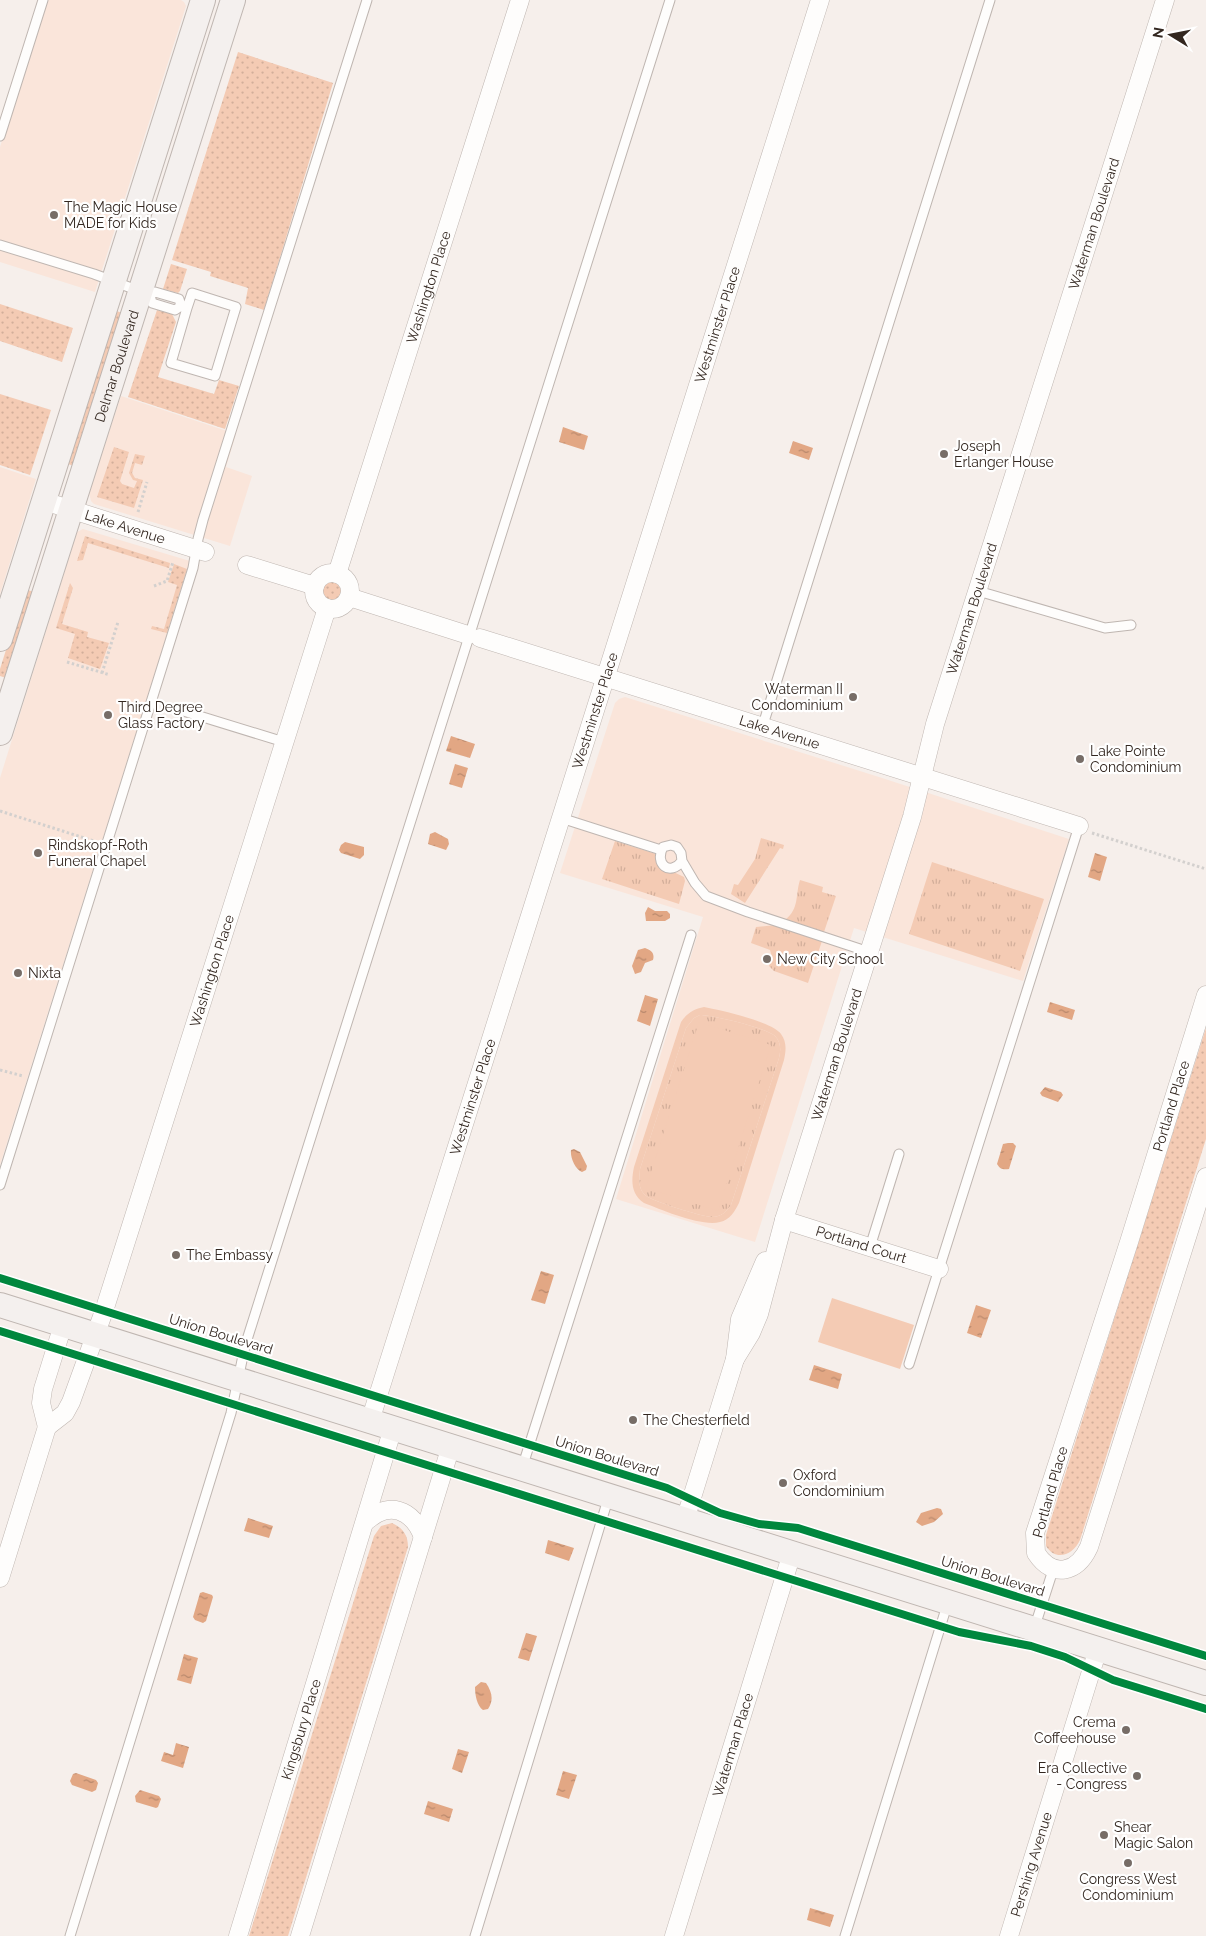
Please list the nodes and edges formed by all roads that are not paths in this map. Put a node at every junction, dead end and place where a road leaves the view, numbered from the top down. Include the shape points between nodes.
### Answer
1 (43, 0) edge
2 (203, 0) edge
3 (231, 0) edge
4 (367, 0) edge
5 (520, 0) edge
6 (670, 0) edge
7 (820, 0) edge
8 (990, 0) edge
9 (1165, 0) edge
10 (0, 136) edge
11 (0, 245) edge
12 (114, 282) junction
13 (145, 294) junction
14 (184, 307) junction
15 (44, 501) junction
16 (71, 510) junction
17 (201, 551) junction
18 (247, 565) dead end
19 (337, 574) junction
20 (315, 586) junction
21 (978, 591) junction
22 (349, 597) junction
23 (327, 608) junction
24 (1131, 625) dead end
25 (474, 636) junction
26 (0, 639) edge
27 (605, 678) junction
28 (4, 709) edge
29 (180, 710) dead end
30 (762, 728) junction
31 (0, 733) edge
32 (284, 742) junction
33 (922, 778) junction
34 (561, 818) junction
35 (1083, 829) joint
36 (661, 850) junction
37 (682, 861) junction
38 (691, 935) dead end
39 (869, 952) junction
40 (1206, 995) edge
41 (899, 1154) dead end
42 (1206, 1176) edge
43 (0, 1185) edge
44 (784, 1220) junction
45 (870, 1247) junction
46 (939, 1269) junction
47 (0, 1305) edge
48 (63, 1325) junction
49 (95, 1334) junction
50 (909, 1364) dead end
51 (238, 1379) junction
52 (370, 1421) junction
53 (47, 1427) junction
54 (393, 1428) junction
55 (451, 1446) junction
56 (522, 1468) junction
57 (609, 1496) junction
58 (685, 1520) junction
59 (365, 1522) junction
60 (423, 1537) junction
61 (792, 1553) junction
62 (1054, 1567) junction
63 (0, 1578) edge
64 (948, 1602) junction
65 (1034, 1629) junction
66 (1098, 1649) junction
67 (1206, 1683) edge
68 (70, 1936) edge
69 (238, 1936) edge
70 (300, 1936) edge
71 (475, 1936) edge
72 (674, 1936) edge
73 (845, 1936) edge
74 (1009, 1936) edge

1 - 10 lane
2 - 12 main road, Delmar Boulevard
3 - 13 main road, Delmar Boulevard
4 - 17 lane via 203,520
5 - 19 street, Washington Place
6 - 25 lane
7 - 27 street, Westminster Place
8 - 30 lane
9 - 21 street, Waterman Boulevard
11 - 12 lane
12 - 13 lane
12 - 15 main road, Delmar Boulevard
13 - 14 lane via 155,292 179,299
13 - 16 main road, Delmar Boulevard
14 - 14 lane via 171,363 214,376 236,307 192,293
15 - 16 street, Lake Avenue
15 - 26 main road, Delmar Boulevard
16 - 17 street, Lake Avenue
16 - 28 main road, Delmar Boulevard
17 - 43 lane
18 - 20 street
19 - 20 street via 321,577
19 - 22 street via 349,586
20 - 23 street via 318,602
21 - 24 lane via 1101,627
21 - 33 street, Waterman Boulevard via 935,724
22 - 23 street via 342,606
22 - 25 street, Lake Avenue
23 - 32 street, Washington Place
25 - 27 street, Lake Avenue
25 - 51 lane via 248,1336
27 - 30 street, Lake Avenue
27 - 34 street, Westminster Place
28 - 31 main road, Delmar Boulevard
29 - 32 lane
30 - 33 street, Lake Avenue
32 - 49 street, Washington Place
33 - 35 street, Lake Avenue
33 - 39 street, Waterman Boulevard
34 - 36 lane
34 - 52 street, Westminster Place
35 - 46 lane
36 - 37 lane via 671,845 677,847
36 - 37 lane via 660,861 664,866 674,868
37 - 39 lane via 706,896
38 - 56 lane
39 - 44 street, Waterman Boulevard
40 - 62 street, Portland Place via 1035,1533 1036,1553 1046,1564
41 - 45 lane
42 - 62 street via 1089,1547 1084,1558 1074,1567
44 - 45 street, Portland Court
44 - 58 street, Waterman Boulevard via 756,1324 735,1359
45 - 46 street, Portland Court
46 - 50 lane
47 - 48 main road
48 - 49 main road
48 - 53 street via 43,1389 41,1403
49 - 51 main road
49 - 53 street, Washington Place via 71,1402 65,1412
51 - 52 main road
51 - 68 lane via 231,1413
52 - 54 main road
53 - 63 street
54 - 55 main road
54 - 59 street, Kingsbury Place
55 - 56 main road
55 - 60 street
56 - 57 main road
57 - 58 main road
57 - 71 lane
58 - 61 main road
59 - 60 street via 379,1512 392,1509 409,1515
59 - 69 street, Kingsbury Place
60 - 70 street
61 - 64 main road
61 - 72 street, Waterman Place
62 - 65 lane
64 - 65 main road
64 - 73 lane
65 - 66 main road
66 - 67 main road
66 - 74 street, Pershing Avenue

